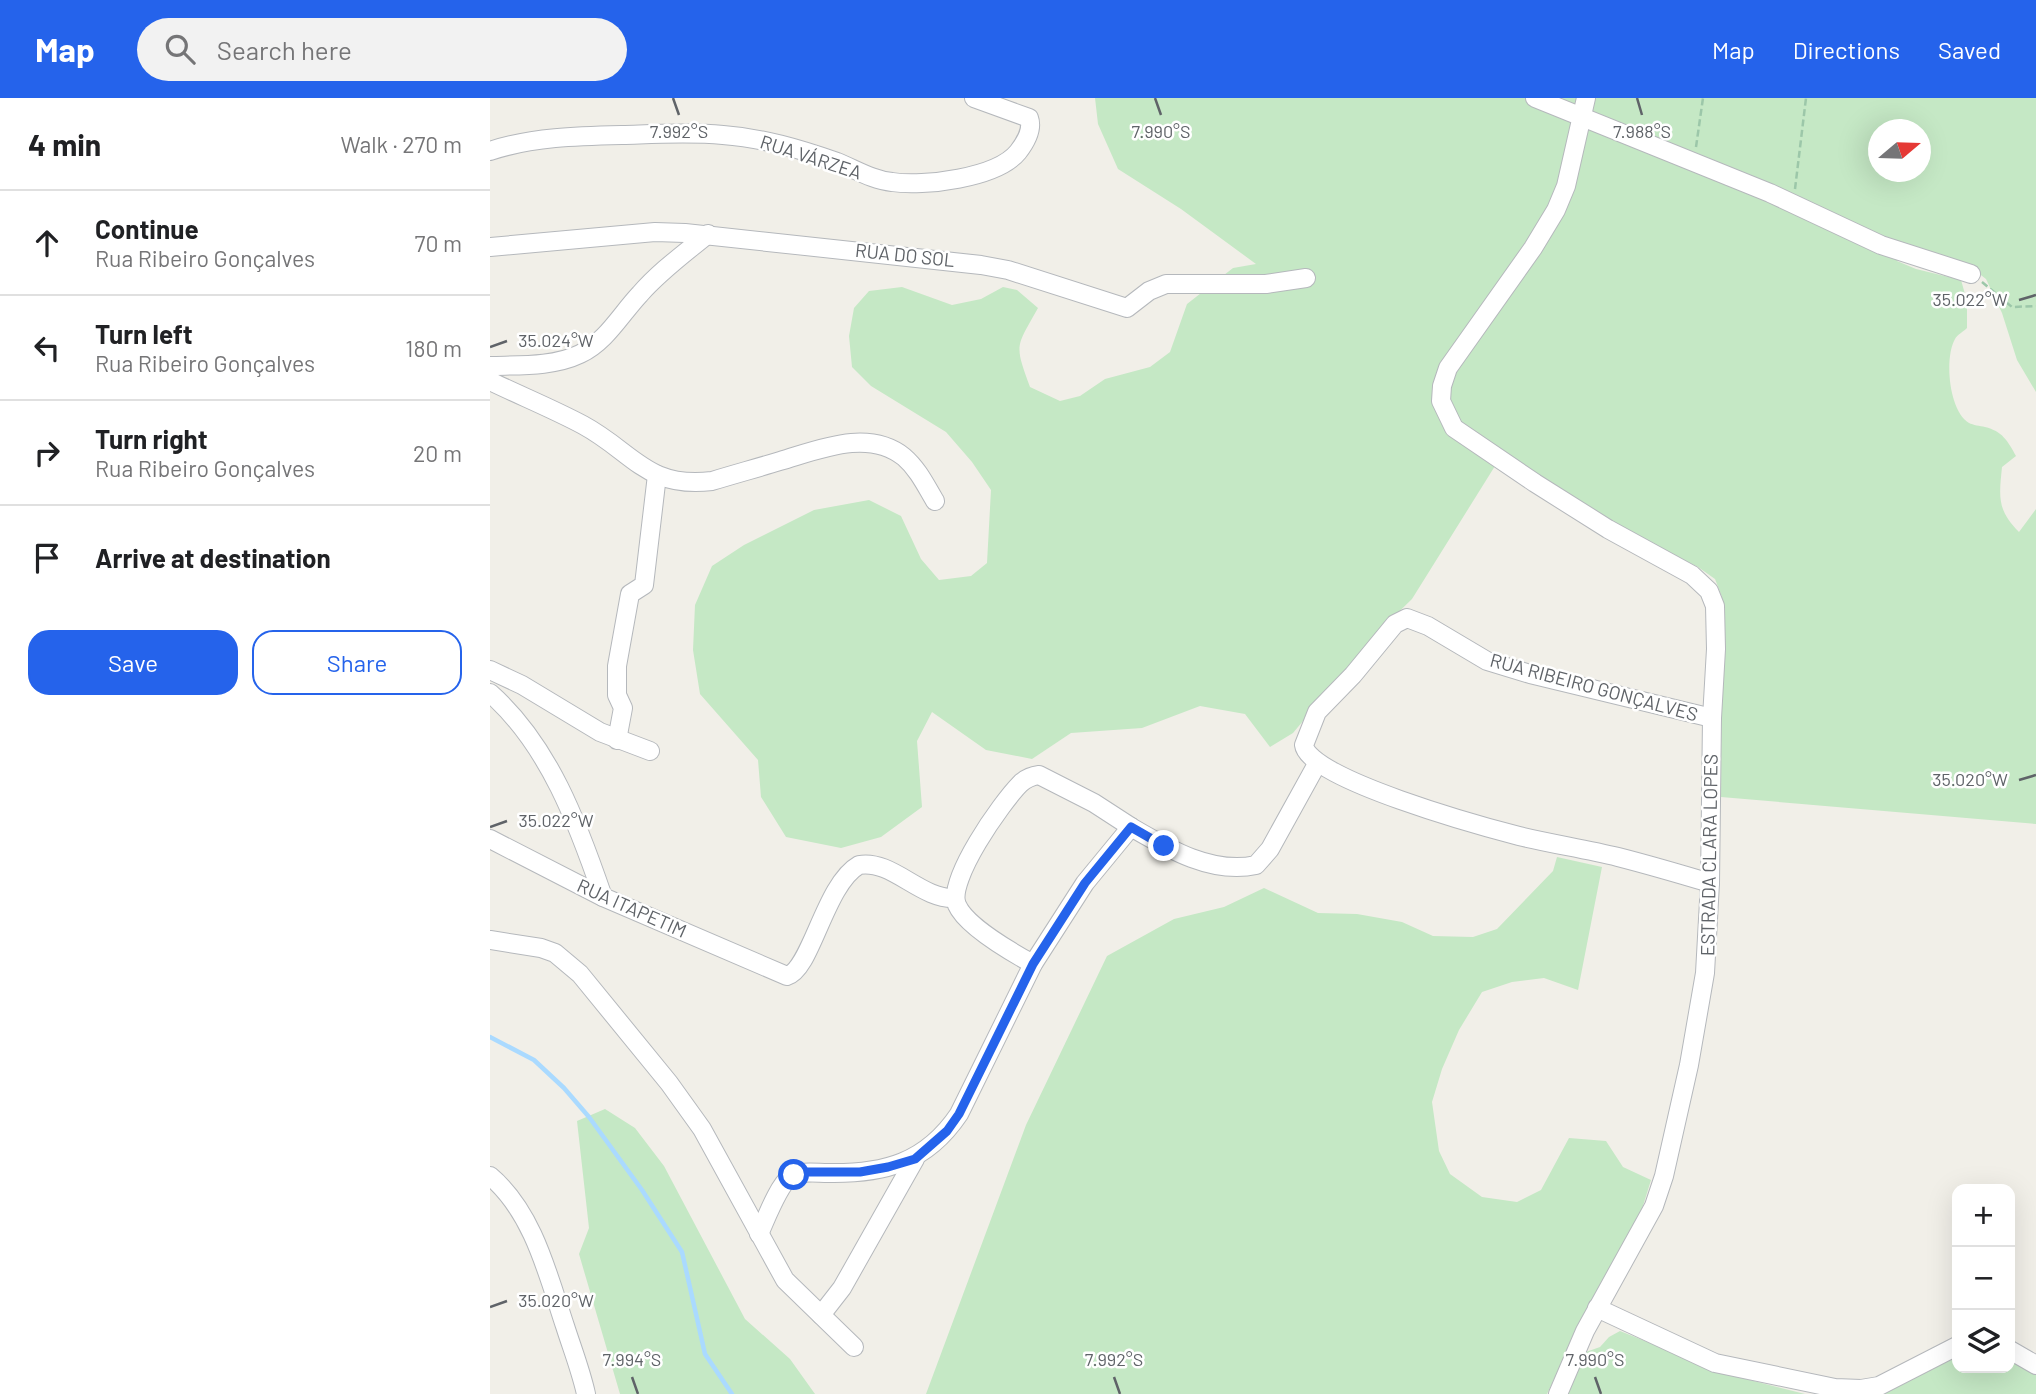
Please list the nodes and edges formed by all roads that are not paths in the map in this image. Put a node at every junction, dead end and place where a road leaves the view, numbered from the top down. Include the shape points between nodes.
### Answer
1 (974, 98) edge
2 (1535, 98) edge
3 (1583, 107) edge
4 (490, 151) edge
5 (708, 234) junction
6 (490, 247) edge
7 (1972, 274) road end
8 (1306, 278) dead end
9 (490, 366) edge
10 (490, 381) edge
11 (657, 475) junction
12 (935, 501) dead end
13 (490, 670) edge
14 (490, 693) edge
15 (1712, 718) junction
16 (617, 740) junction
17 (650, 751) dead end
18 (1317, 764) junction
19 (1131, 827) junction
20 (490, 839) edge
21 (1710, 883) junction
22 (603, 897) junction
23 (955, 898) junction
24 (490, 940) edge
25 (1033, 964) junction
26 (915, 1159) junction
27 (490, 1176) edge
28 (760, 1234) junction
29 (1597, 1308) junction
30 (821, 1315) junction
31 (854, 1347) dead end
32 (1952, 1349) edge
33 (2015, 1353) edge
34 (2036, 1365) edge
35 (586, 1394) edge
36 (1558, 1394) edge

1 - 4 street, RUA VÁRZEA via 1029,118 1027,137 1015,155 999,166 965,177 917,183 890,182 787,145 724,135 551,138
2 - 3 street
3 - 7 street via 1881,245
3 - 15 street, ESTRADA CLARA LOPES via 1566,186 1556,210 1445,373 1441,401 1454,428 1706,587 1716,619
5 - 6 street, RUA DO SOL via 655,232
5 - 8 street, RUA DO SOL via 981,265 1127,308 1149,290 1166,284 1266,284
5 - 9 street via 663,271 587,350 548,363
10 - 11 street via 583,425
11 - 12 street via 680,482 712,481 836,445 871,443 905,458
11 - 16 street via 644,585 630,594 617,666 617,695 623,708
13 - 16 street
14 - 22 street via 522,726 548,767
15 - 18 street, RUA RIBEIRO GONÇALVES via 1498,664 1407,618 1395,624 1317,712 1304,750
15 - 21 street, ESTRADA CLARA LOPES
16 - 17 street
18 - 19 street via 1256,866 1203,862
18 - 21 street via 1347,780 1466,821
19 - 23 street via 1044,776 1029,777 1005,802 976,846
19 - 25 street via 1085,883
20 - 22 street, RUA ITAPETIM
21 - 29 street, ESTRADA CLARA LOPES via 1705,974 1664,1176 1639,1236
22 - 23 street, RUA ITAPETIM via 789,976 805,956 830,899 859,865 900,876 939,897
23 - 25 street via 960,910 978,927
24 - 28 street via 555,953 580,974 688,1108
25 - 26 street via 959,1114
26 - 28 street via 860,1172 805,1172 791,1177
26 - 30 street via 842,1288
27 - 35 street via 512,1198 534,1241
28 - 30 street via 785,1280
29 - 32 street via 1715,1363 1835,1388 1887,1383
29 - 36 street, ESTRADA CLARA LOPES
30 - 31 street
33 - 34 street

